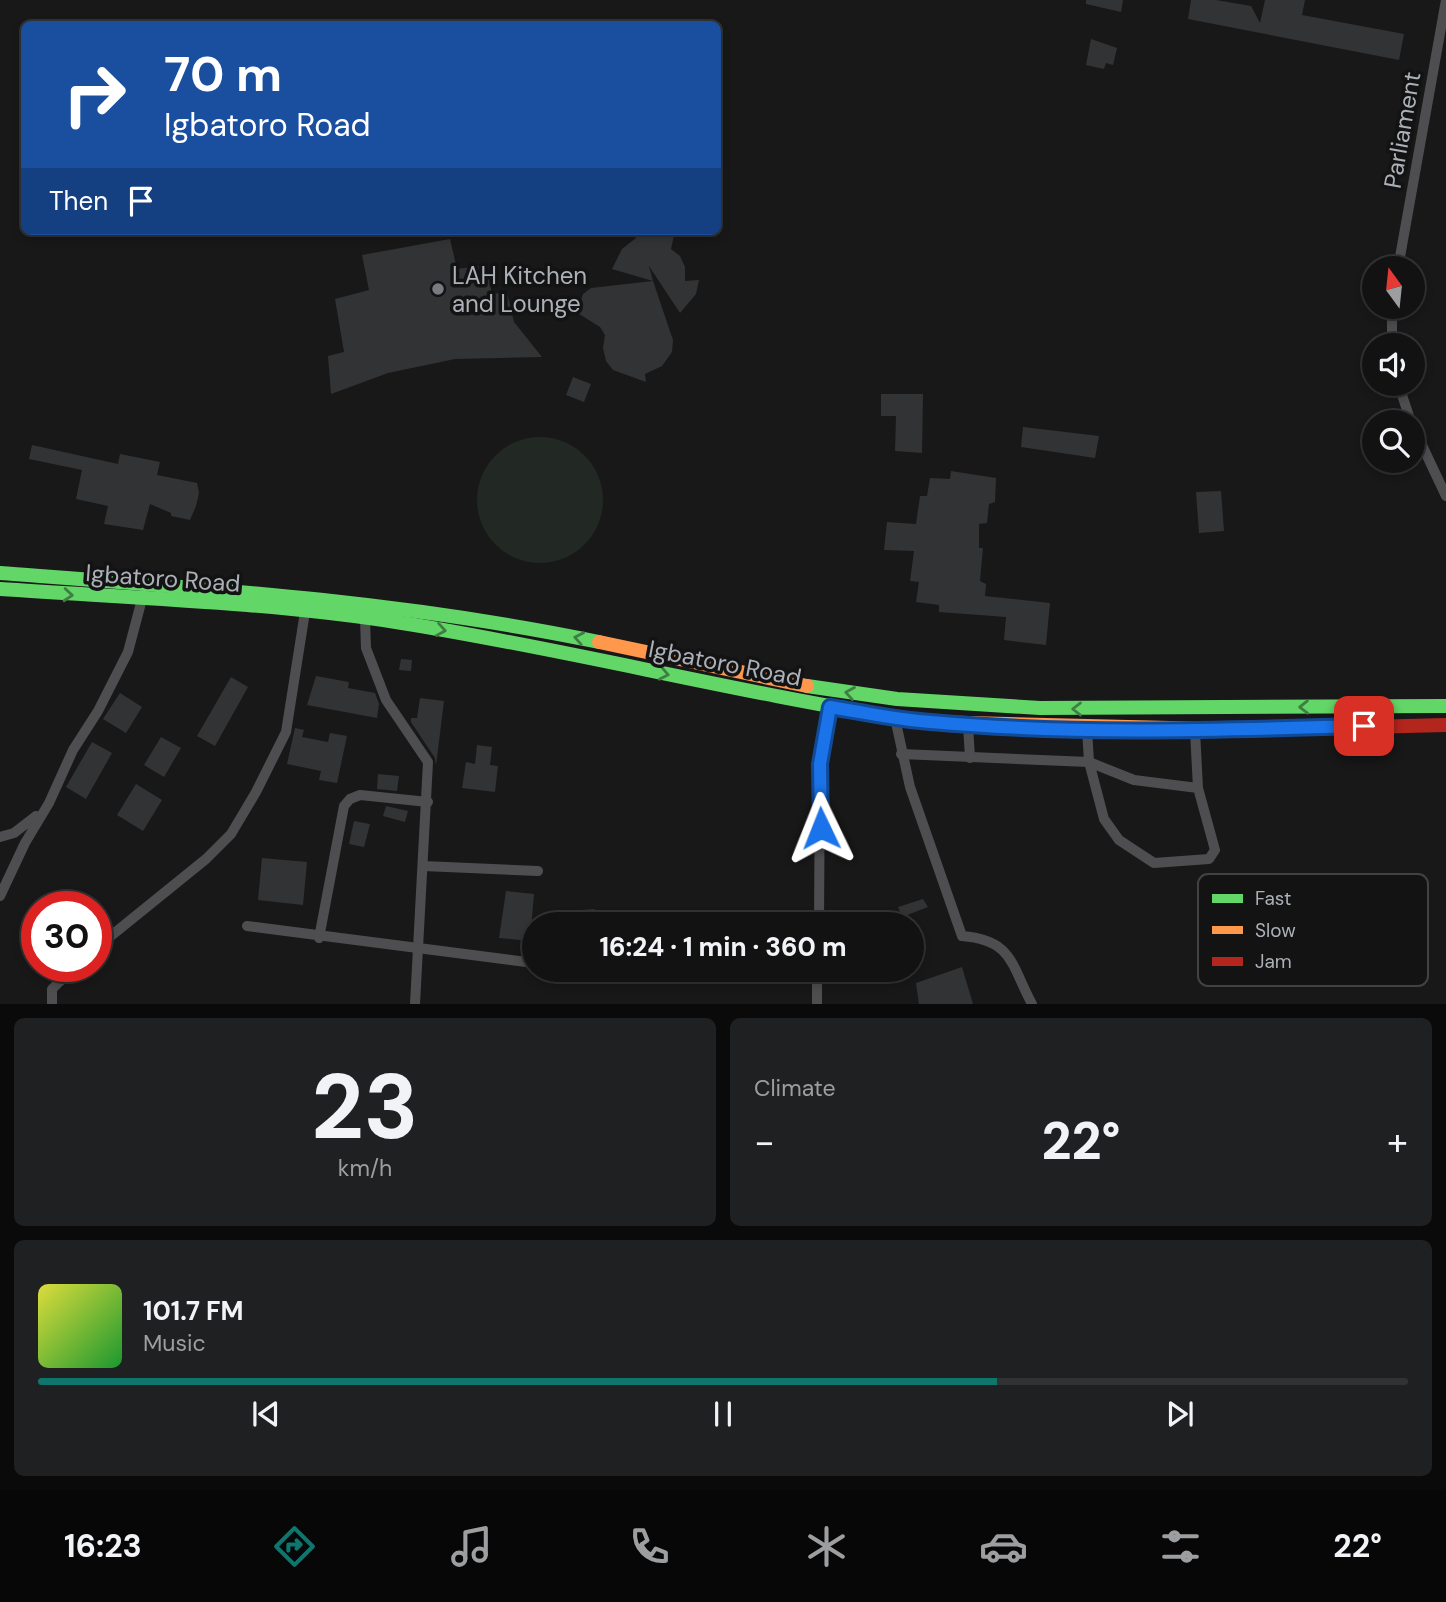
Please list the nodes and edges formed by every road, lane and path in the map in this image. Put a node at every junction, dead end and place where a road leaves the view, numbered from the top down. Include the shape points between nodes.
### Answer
1 (1446, 0) edge
2 (1400, 256) edge
3 (1425, 451) edge
4 (1446, 496) edge
5 (0, 573) edge
6 (146, 584) junction
7 (0, 589) edge
8 (140, 600) junction
9 (402, 608) junction
10 (305, 612) junction
11 (365, 619) junction
12 (400, 623) junction
13 (1446, 706) edge
14 (830, 707) junction
15 (895, 718) junction
16 (1443, 724) edge
17 (968, 725) junction
18 (1087, 729) junction
19 (1195, 731) junction
20 (901, 754) junction
21 (970, 758) junction
22 (1089, 762) junction
23 (1198, 788) junction
24 (428, 802) junction
25 (49, 803) junction
26 (0, 837) edge
27 (423, 866) junction
28 (538, 871) dead end
29 (0, 896) edge
30 (819, 912) edge
31 (247, 926) dead end
32 (112, 935) edge
33 (319, 938) junction
34 (417, 948) junction
35 (522, 961) edge
36 (59, 982) edge
37 (817, 982) edge
38 (52, 1003) edge
39 (415, 1003) edge
40 (817, 1003) edge
41 (1032, 1003) edge

1 - 2 street, Parliament
3 - 4 street
5 - 6 street, Igbatoro Road
6 - 8 street
6 - 9 street, Igbatoro Road
7 -> 8 street, Igbatoro Road
8 - 10 street, Igbatoro Road
8 - 25 street via 128,652
9 - 12 street
13 -> 9 street, Igbatoro Road via 1045,709 893,699
10 - 11 street, Igbatoro Road
10 - 32 street via 286,733 250,803 206,859
11 - 12 street, Igbatoro Road
11 - 24 street via 366,648 386,700 428,762
12 -> 14 street, Igbatoro Road
14 - 15 street, Igbatoro Road
14 - 30 street via 820,764
15 - 17 street, Igbatoro Road
15 - 20 street
16 - 19 street, Igbatoro Road
17 - 18 street, Igbatoro Road
17 - 21 street
18 - 19 street, Igbatoro Road
18 - 22 street
19 - 23 street
20 - 21 street
20 - 41 street via 961,936 984,938 1004,950
21 - 22 street
22 - 23 street via 1134,780
22 - 23 street via 1108,827 1154,863 1213,855
24 - 27 street
24 - 33 street via 360,795 344,806
25 - 26 street via 26,826
25 - 29 street
27 - 28 street
27 - 34 street
31 - 33 street
33 - 34 street
34 - 35 street
34 - 39 street
36 - 38 street via 52,989
37 - 40 street

